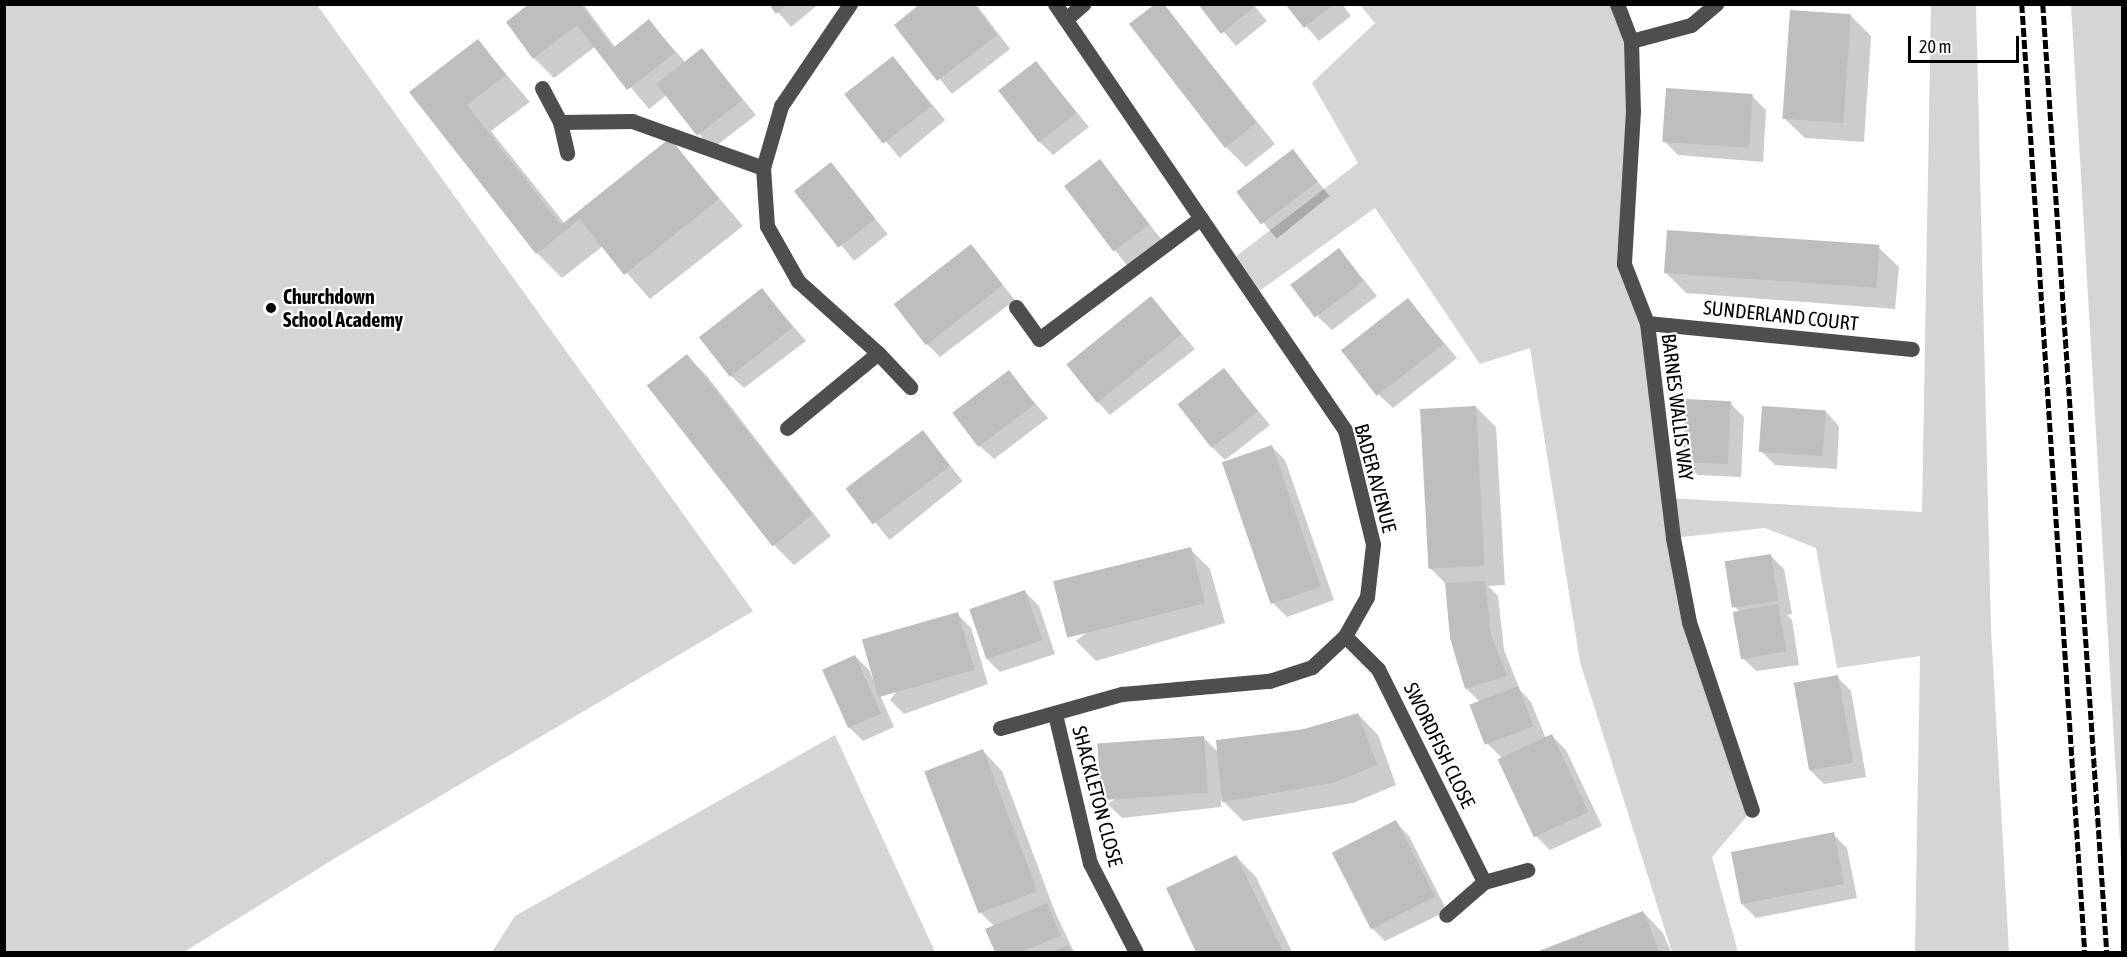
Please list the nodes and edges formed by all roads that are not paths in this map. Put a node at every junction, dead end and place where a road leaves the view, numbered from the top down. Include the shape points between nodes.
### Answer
1 (849, 4) edge
2 (1055, 4) edge
3 (1083, 4) edge
4 (1617, 4) edge
5 (1716, 4) edge
6 (1066, 19) junction
7 (1631, 41) junction
8 (542, 88) dead end
9 (560, 122) junction
10 (567, 153) dead end
11 (763, 168) junction
12 (1201, 218) junction
13 (1016, 308) dead end
14 (1647, 323) junction
15 (1912, 349) dead end
16 (878, 353) junction
17 (910, 387) dead end
18 (788, 428) dead end
19 (1345, 636) junction
20 (1055, 714) junction
21 (1000, 728) dead end
22 (1752, 810) dead end
23 (1527, 870) dead end
24 (1484, 882) junction
25 (1446, 915) dead end
26 (1136, 952) edge

1 - 11 street via 781,106
2 - 6 street, BADER AVENUE
3 - 6 street
4 - 7 street, BARNES WALLIS WAY
5 - 7 street via 1690,25
6 - 12 street, BADER AVENUE
7 - 14 street, BARNES WALLIS WAY via 1633,111 1624,264
8 - 9 street
9 - 10 street
9 - 11 street via 632,121
11 - 16 street via 767,226 798,281
12 - 13 street via 1040,339
12 - 19 street, BADER AVENUE via 1345,430 1373,544 1367,597
14 - 15 street, SUNDERLAND COURT
14 - 22 street, BARNES WALLIS WAY via 1673,538 1689,622
16 - 17 street
16 - 18 street
19 - 20 street, BADER AVENUE via 1312,667 1269,681 1122,694
19 - 24 street, SWORDFISH CLOSE via 1378,669
20 - 21 street, BADER AVENUE
20 - 26 street, SHACKLETON CLOSE via 1090,863
23 - 24 street
24 - 25 street

